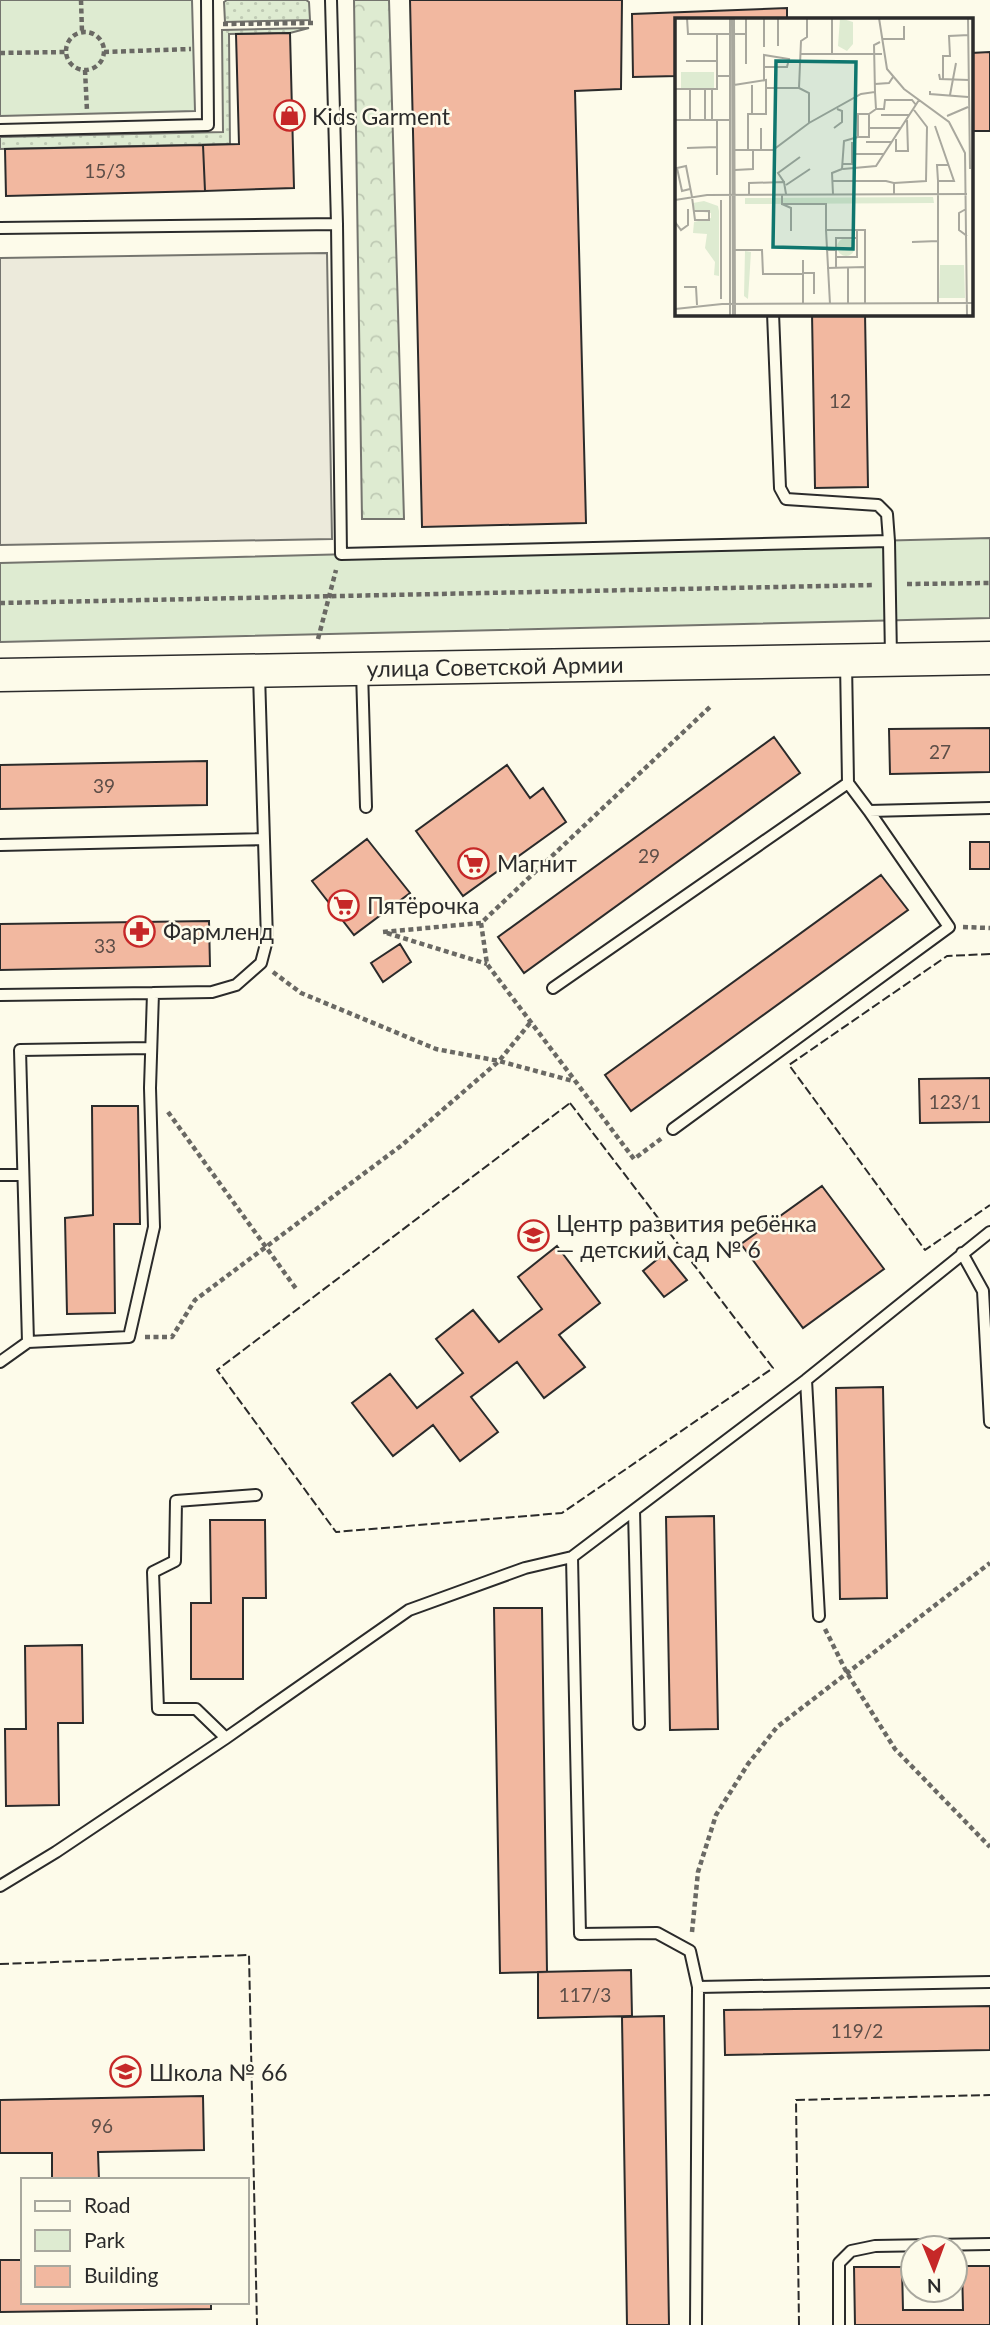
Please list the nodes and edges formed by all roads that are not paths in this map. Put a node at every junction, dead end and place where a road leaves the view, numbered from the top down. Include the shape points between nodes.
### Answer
1 (207, 0) edge
2 (331, 0) edge
3 (0, 130) edge
4 (337, 224) junction
5 (0, 228) edge
6 (773, 315) edge
7 (888, 541) junction
8 (990, 658) edge
9 (846, 660) junction
10 (891, 660) junction
11 (362, 668) junction
12 (259, 670) junction
13 (0, 675) edge
14 (848, 783) junction
15 (366, 807) dead end
16 (990, 808) edge
17 (869, 811) junction
18 (263, 839) junction
19 (0, 845) edge
20 (553, 988) dead end
21 (153, 993) junction
22 (0, 995) edge
23 (150, 1048) junction
24 (673, 1129) road end
25 (0, 1175) edge
26 (23, 1175) junction
27 (990, 1232) edge
28 (962, 1253) junction
29 (28, 1342) junction
30 (0, 1362) edge
31 (806, 1380) junction
32 (990, 1422) edge
33 (256, 1495) dead end
34 (634, 1510) junction
35 (572, 1557) junction
36 (819, 1616) road end
37 (639, 1724) dead end
38 (226, 1738) junction
39 (0, 1886) edge
40 (990, 1982) edge
41 (698, 1987) junction
42 (990, 2244) edge
43 (696, 2325) edge
44 (839, 2325) edge

1 - 3 lane via 208,125
2 - 4 lane
4 - 5 lane
4 - 7 lane via 341,554
6 - 7 lane via 780,488 786,499 878,505 887,514
7 - 10 lane
8 - 10 main road, улица Советской Армии
9 - 10 main road, улица Советской Армии
9 - 11 main road, улица Советской Армии
9 - 14 lane
11 - 12 main road, улица Советской Армии
11 - 15 lane
12 - 13 main road, улица Советской Армии
12 - 18 lane
14 - 17 lane
14 - 20 lane
16 - 17 lane
17 - 24 lane via 949,927
18 - 19 lane
18 - 21 lane via 267,940 261,963 236,985 212,992
21 - 22 lane
21 - 23 lane
23 - 26 lane via 20,1050
23 - 29 lane via 154,1227 129,1337
25 - 26 lane
26 - 29 lane
27 - 28 lane
28 - 31 lane
28 - 32 lane via 983,1292
29 - 30 lane
31 - 34 lane
31 - 36 lane
33 - 38 lane via 176,1501 176,1561 153,1572 158,1709 196,1709
34 - 35 lane
34 - 37 lane
35 - 38 lane via 525,1568 409,1610
35 - 41 lane via 580,1934 657,1933 690,1951
38 - 39 lane
40 - 41 lane
41 - 43 lane
42 - 44 lane via 875,2246 851,2251 839,2263

